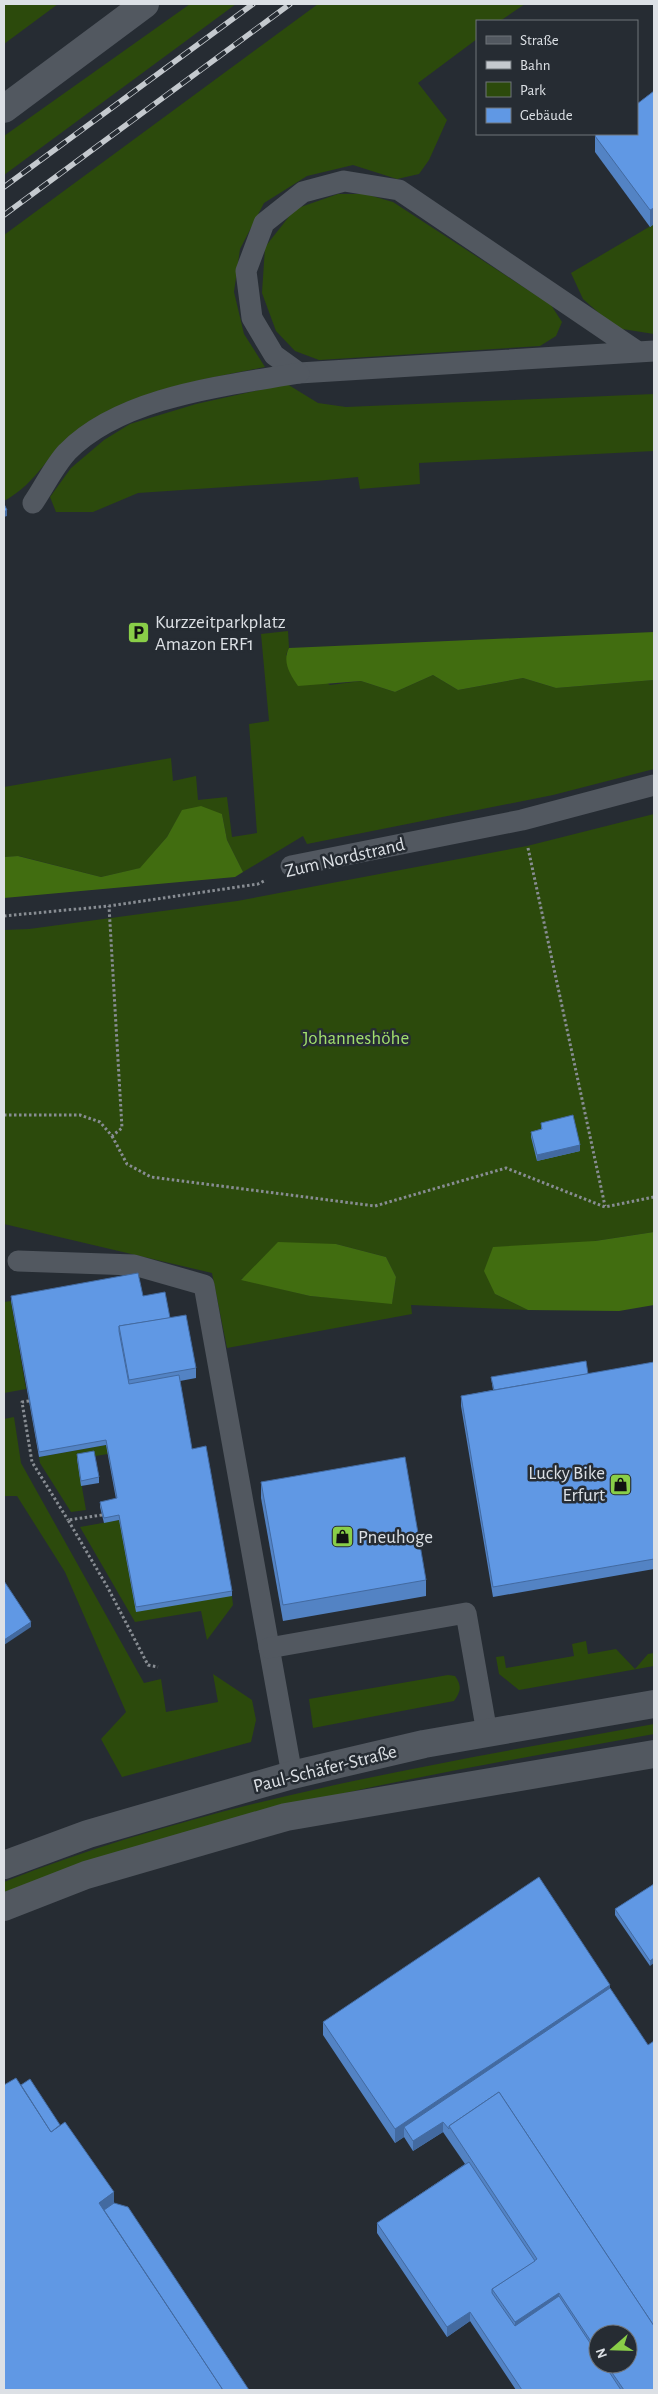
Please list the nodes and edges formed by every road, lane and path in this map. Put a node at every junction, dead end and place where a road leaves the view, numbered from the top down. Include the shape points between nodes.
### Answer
1 (145, 4) edge
2 (4, 109) edge
3 (646, 351) edge
4 (298, 374) junction
5 (33, 503) dead end
6 (654, 785) edge
7 (522, 820) junction
8 (290, 866) joint
9 (109, 906) junction
10 (4, 916) edge
11 (4, 1115) edge
12 (112, 1136) junction
13 (654, 1197) edge
14 (605, 1206) junction
15 (18, 1261) dead end
16 (29, 1401) edge
17 (102, 1515) edge
18 (68, 1520) junction
19 (269, 1648) junction
20 (158, 1667) dead end
21 (654, 1704) edge
22 (487, 1733) junction
23 (654, 1754) edge
24 (292, 1775) junction
25 (4, 1865) edge
26 (4, 1907) edge

1 - 2 main road
3 - 4 lane
3 - 4 lane via 399,190 344,181 303,192 264,224 246,271 252,318 274,355
4 - 5 lane via 205,389 152,404 95,428 66,453
6 - 7 lane, Zum Nordstrand
7 - 8 lane, Zum Nordstrand
7 - 14 path
8 - 9 path, Zum Nordstrand via 258,884
9 - 10 path, Zum Nordstrand
9 - 12 path via 122,1128
11 - 12 path via 80,1115 100,1122
12 - 14 path via 127,1164 151,1177 375,1206 506,1168
13 - 14 path
15 - 19 lane via 134,1265 204,1285
16 - 18 path via 22,1402 32,1462
17 - 18 path
18 - 20 path via 148,1665
19 - 22 lane via 466,1613
19 - 24 lane
21 - 22 main road, Paul-Schäfer-Straße
22 - 24 main road, Paul-Schäfer-Straße via 424,1744
23 - 26 main road, Paul-Schäfer-Straße via 286,1818 86,1875
24 - 25 main road, Paul-Schäfer-Straße via 88,1834

